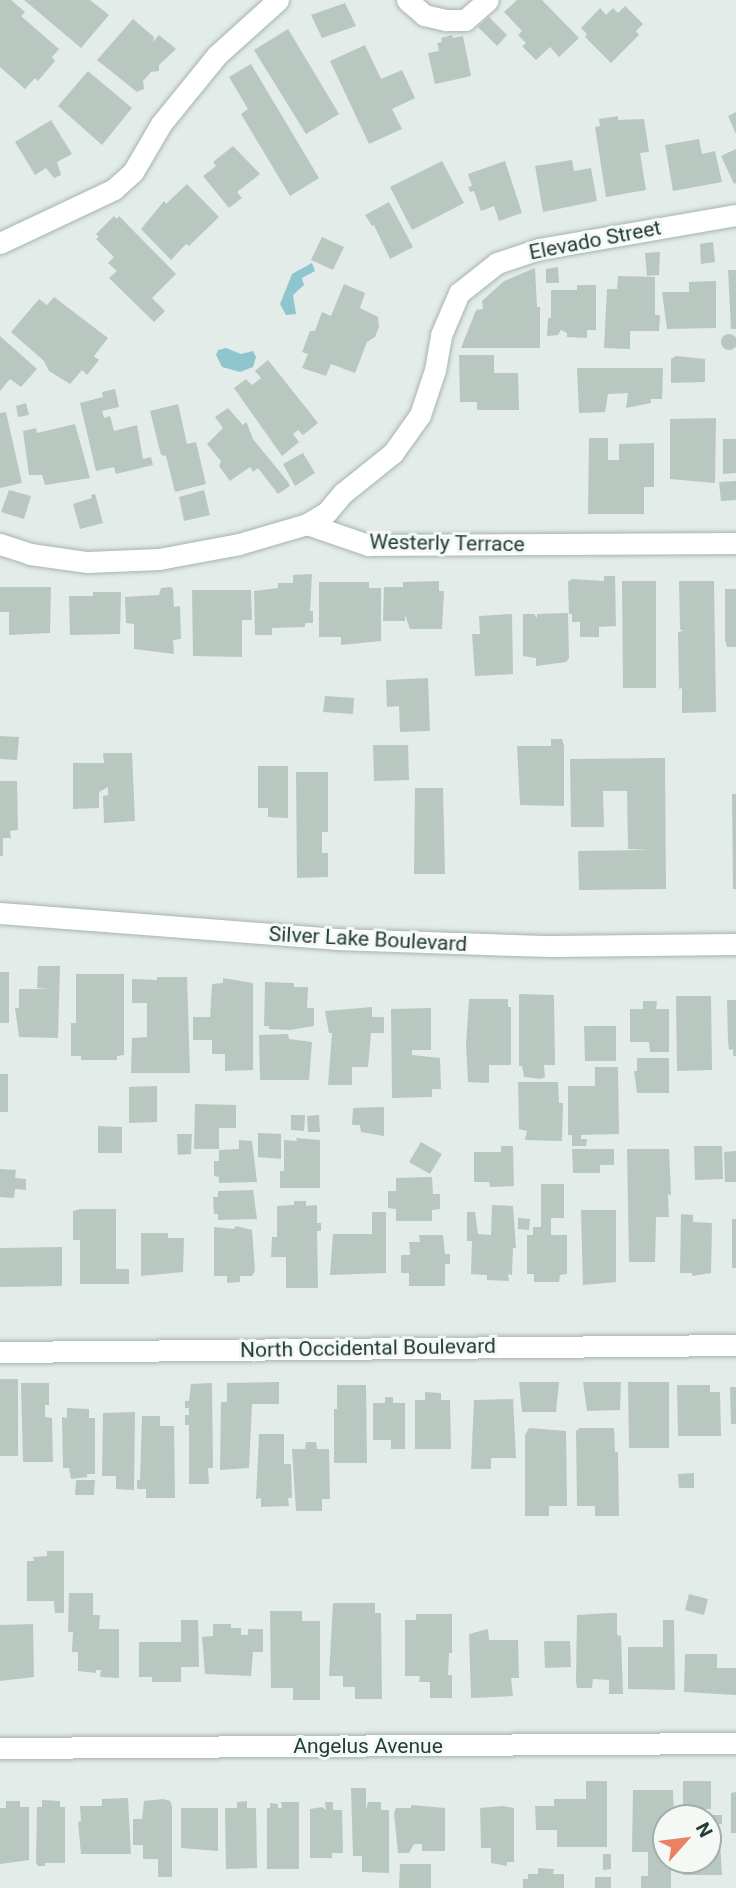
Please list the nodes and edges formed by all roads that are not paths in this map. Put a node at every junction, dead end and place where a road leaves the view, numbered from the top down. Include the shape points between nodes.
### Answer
1 (278, 0) edge
2 (408, 0) edge
3 (488, 0) edge
4 (736, 215) edge
5 (0, 243) edge
6 (307, 524) junction
7 (736, 543) edge
8 (0, 544) edge
9 (0, 913) edge
10 (736, 944) edge
11 (736, 1345) edge
12 (0, 1352) edge
13 (736, 1744) edge
14 (0, 1748) edge

1 - 5 street via 217,55 160,124 133,172 114,189
2 - 3 street via 424,15 446,20 465,20
4 - 6 street, Elevado Street via 539,249 497,263 459,293 441,335 421,415 393,453
6 - 7 street, Westerly Terrace via 368,545
6 - 8 street via 239,544 159,559 87,562 30,554
9 - 10 street, Silver Lake Boulevard via 336,939 551,946
11 - 12 street, North Occidental Boulevard
13 - 14 street, Angelus Avenue

